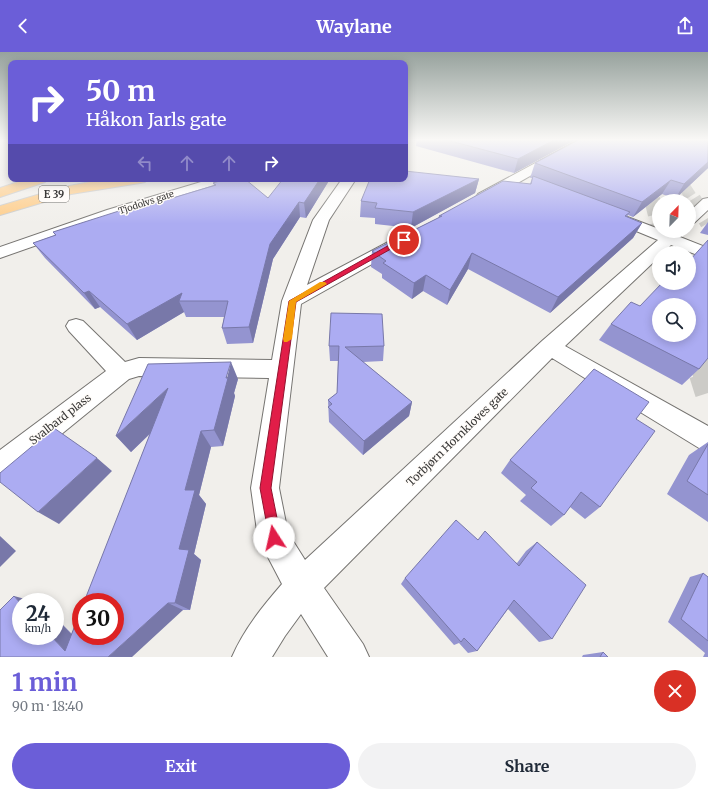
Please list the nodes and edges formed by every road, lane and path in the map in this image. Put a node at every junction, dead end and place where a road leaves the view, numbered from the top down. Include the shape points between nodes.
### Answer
1 (537, 167) edge
2 (516, 179) junction
3 (31, 182) edge
4 (97, 182) edge
5 (118, 182) edge
6 (215, 182) edge
7 (347, 182) edge
8 (110, 183) junction
9 (530, 184) edge
10 (0, 193) edge
11 (708, 202) edge
12 (467, 206) edge
13 (596, 210) edge
14 (0, 212) edge
15 (696, 213) edge
16 (652, 228) edge
17 (411, 236) edge
18 (670, 238) edge
19 (679, 238) edge
20 (0, 253) edge
21 (708, 254) edge
22 (292, 301) junction
23 (76, 326) dead end
24 (550, 347) junction
25 (283, 369) junction
26 (121, 372) junction
27 (708, 440) edge
28 (0, 467) edge
29 (302, 586) junction
30 (251, 657) edge
31 (350, 657) edge

1 - 2 street
2 - 9 street
2 - 12 street
3 - 10 highway, E 39
4 - 8 highway, E 39
5 - 8 highway, E 39
6 - 20 street, Tjodolvs gate via 152,200
7 - 22 street via 321,220
8 - 14 highway, E 39 via 69,190
11 - 15 street
13 - 16 street
17 - 22 street
18 - 24 street, Torbjørn Hornkloves gate
19 - 21 street
22 - 25 street
23 - 26 street
24 - 27 street
24 - 29 street, Torbjørn Hornkloves gate
25 - 26 street, Svalbard plass via 139,367
25 - 29 street via 266,488 274,538
26 - 28 street, Svalbard plass
29 - 30 street, Torbjørn Hornkloves gate via 272,624
29 - 31 street

